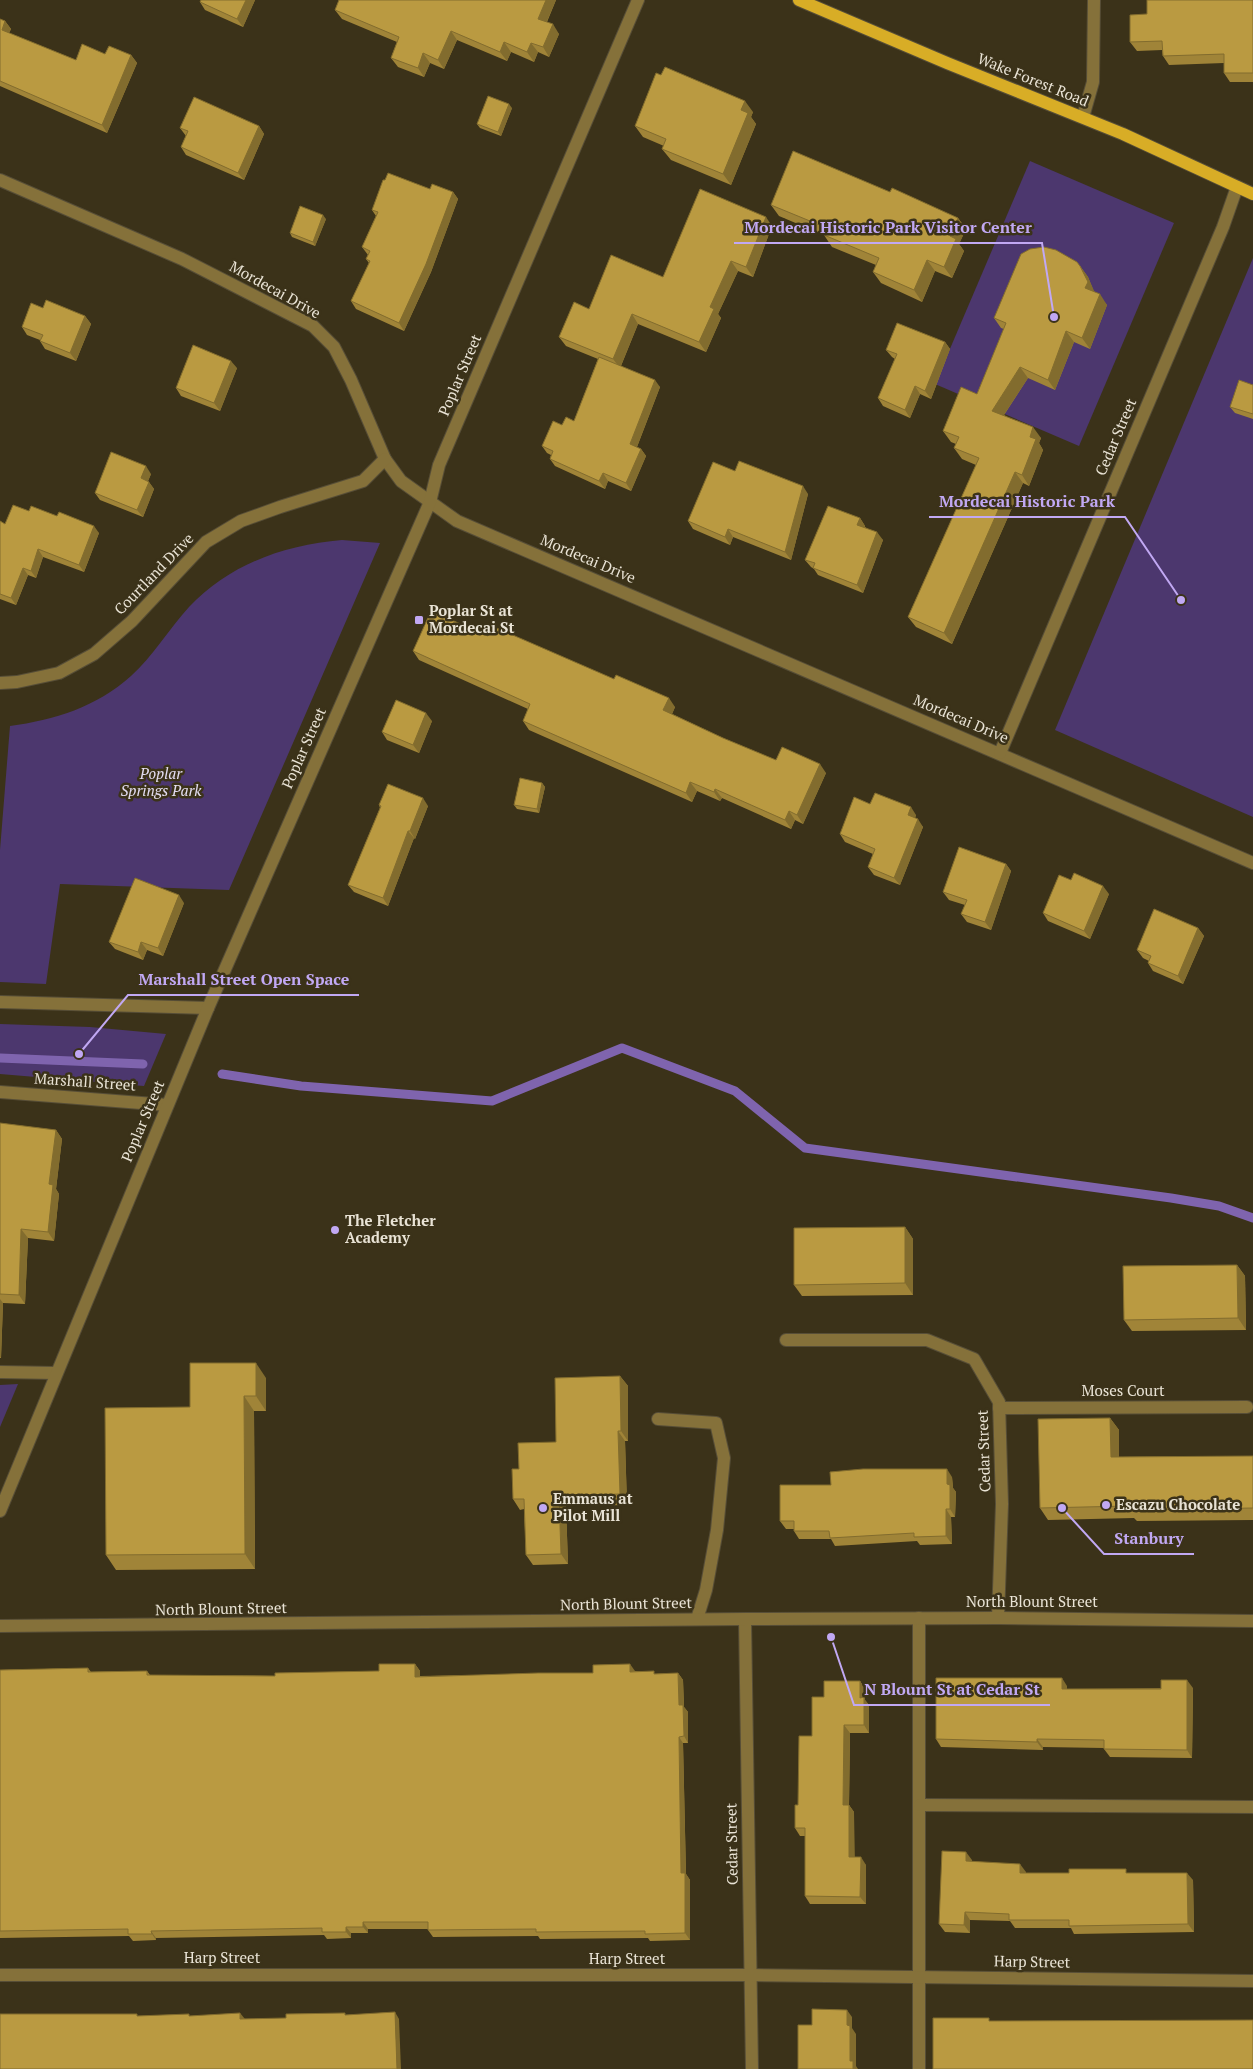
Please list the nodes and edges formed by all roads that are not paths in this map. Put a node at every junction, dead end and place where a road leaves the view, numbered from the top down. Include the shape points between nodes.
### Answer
1 (638, 0) edge
2 (799, 0) edge
3 (1094, 0) edge
4 (1084, 117) junction
5 (0, 180) edge
6 (1237, 188) junction
7 (1253, 194) edge
8 (385, 460) junction
9 (430, 502) junction
10 (0, 682) edge
11 (1000, 753) junction
12 (1253, 863) edge
13 (0, 1002) edge
14 (208, 1008) junction
15 (0, 1092) edge
16 (167, 1105) junction
17 (786, 1340) dead end
18 (0, 1372) edge
19 (56, 1373) junction
20 (1247, 1407) dead end
21 (999, 1408) junction
22 (658, 1419) dead end
23 (0, 1511) edge
24 (919, 1618) junction
25 (998, 1618) junction
26 (697, 1619) junction
27 (746, 1619) junction
28 (1253, 1621) edge
29 (0, 1626) edge
30 (920, 1805) junction
31 (1253, 1807) edge
32 (0, 1974) edge
33 (751, 1975) junction
34 (920, 1977) junction
35 (1253, 1981) edge
36 (752, 2069) edge
37 (919, 2069) edge

1 - 9 street, Poplar Street via 439,465
2 - 4 main road, Wake Forest Road
3 - 4 street via 1093,82
4 - 6 main road, Wake Forest Road
5 - 8 street, Mordecai Drive via 182,259 313,326 334,348 352,380
6 - 7 main road, Wake Forest Road
6 - 11 street, Cedar Street
8 - 9 street, Mordecai Drive via 401,481
8 - 10 street, Courtland Drive via 363,481 241,521 206,542 132,621 94,654 59,673 17,682
9 - 11 street, Mordecai Drive via 457,521
9 - 14 street, Poplar Street
11 - 12 street, Mordecai Drive
13 - 14 street
14 - 16 street, Poplar Street
15 - 16 street, Marshall Street
16 - 19 street, Poplar Street
17 - 21 street, Cedar Street via 927,1340 974,1359
18 - 19 street
19 - 23 street, Poplar Street
20 - 21 street, Moses Court
21 - 25 street, Cedar Street via 1002,1504
22 - 26 street via 716,1423 724,1458 717,1530
24 - 25 street, North Blount Street
24 - 27 street, North Blount Street
24 - 30 street
25 - 28 street, North Blount Street
26 - 27 street, North Blount Street
26 - 29 street, North Blount Street
27 - 33 street, Cedar Street
30 - 31 street
30 - 34 street
32 - 33 street, Harp Street
33 - 34 street, Harp Street
33 - 36 street, Cedar Street
34 - 35 street, Harp Street
34 - 37 street

